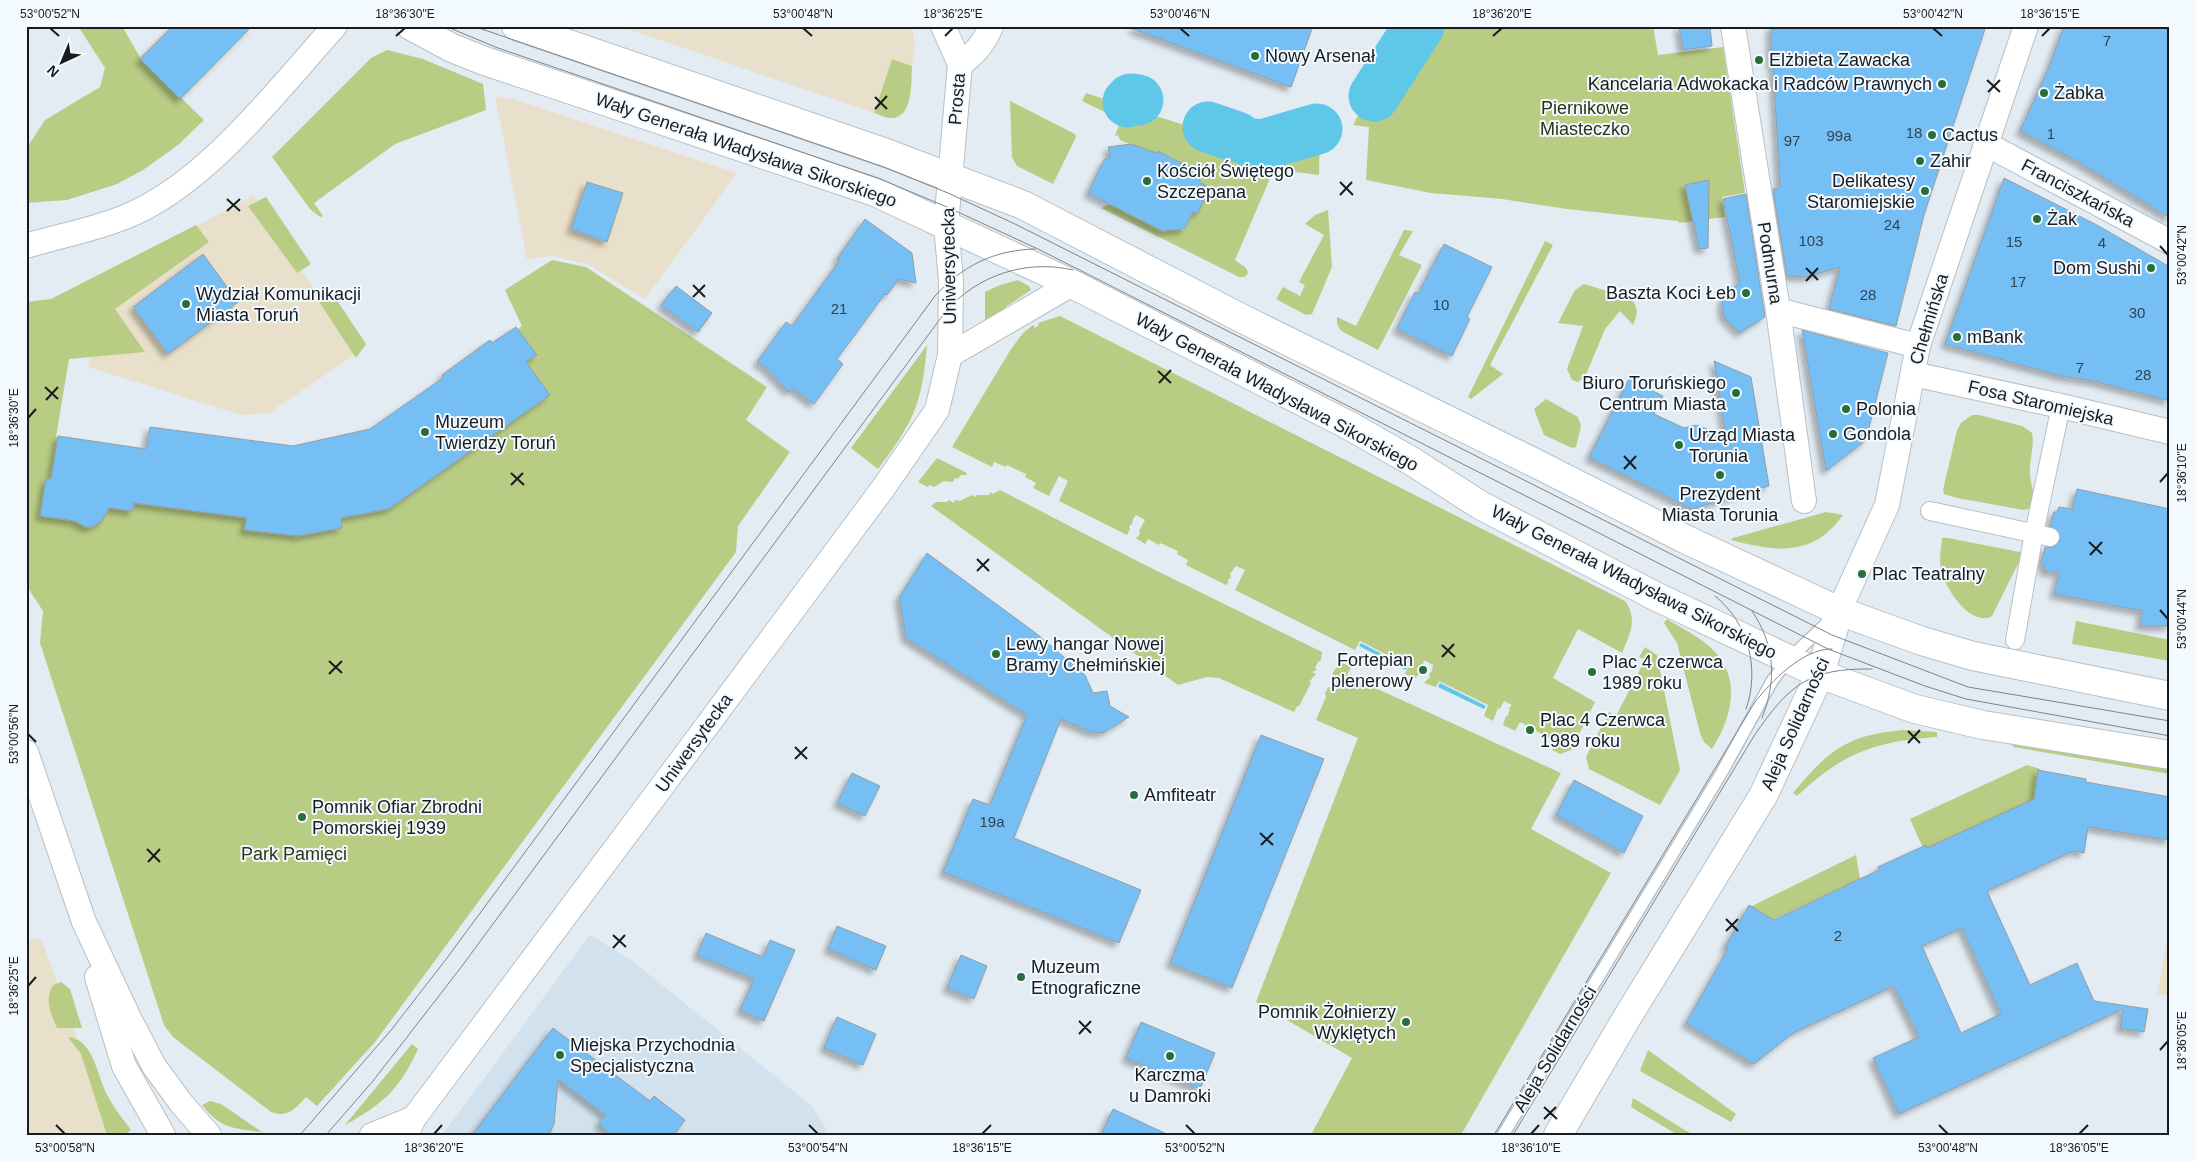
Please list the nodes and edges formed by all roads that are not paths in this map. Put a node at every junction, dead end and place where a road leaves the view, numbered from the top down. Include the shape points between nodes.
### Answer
1 (335, 26) edge
2 (411, 26) edge
3 (516, 26) edge
4 (943, 26) edge
5 (991, 26) edge
6 (1733, 26) edge
7 (2026, 26) edge
8 (960, 64) junction
9 (1986, 144) junction
10 (950, 176) junction
11 (946, 225) junction
12 (33, 241) edge
13 (2170, 242) edge
14 (1072, 284) junction
15 (1778, 310) junction
16 (1918, 346) junction
17 (950, 356) junction
18 (1913, 374) junction
19 (2062, 406) junction
20 (2170, 432) edge
21 (1804, 501) dead end
22 (1930, 511) dead end
23 (2042, 535) junction
24 (1839, 611) junction
25 (2015, 640) dead end
26 (1788, 660) junction
27 (1820, 674) junction
28 (2170, 696) edge
29 (2162, 748) edge
30 (26, 752) edge
31 (84, 922) junction
32 (410, 1126) edge
33 (163, 1135) edge
34 (209, 1135) edge
35 (372, 1135) edge
36 (1503, 1135) edge
37 (1558, 1135) edge

1 - 12 street via 237,135 188,180 127,217 89,230
2 - 11 street, Wały Generała Władysława Sikorskiego via 482,60 875,192
3 - 10 street
4 - 8 street, Prosta
5 - 8 street via 975,52
6 - 15 street, Podmurna
7 - 9 street, Chełmińska
8 - 10 street, Prosta
9 - 13 street, Franciszkańska
9 - 16 street, Chełmińska
10 - 11 street, Uniwersytecka
10 - 24 street via 1023,205 1240,318 1685,540
11 - 14 street, Wały Generała Władysława Sikorskiego
11 - 17 street, Uniwersytecka via 951,280
14 - 17 street, Uniwersytecka
14 - 26 street, Wały Generała Władysława Sikorskiego via 1350,426 1480,505 1657,597
15 - 16 street
15 - 21 street, Podmurna
16 - 18 street, Chełmińska
17 - 32 street, Uniwersytecka via 937,410 884,487
18 - 19 street, Fosa Staromiejska
18 - 24 street, Chełmińska via 1887,505
19 - 20 street, Fosa Staromiejska
19 - 23 street
22 - 23 street
23 - 25 street
24 - 26 lane, Aleja Solidarności
24 - 27 street, Aleja Solidarności
24 - 28 street via 1922,642 1972,656
26 - 27 street, Wały Generała Władysława Sikorskiego
26 - 36 lane, Aleja Solidarności via 1772,681 1722,772
27 - 29 street, Wały Generała Władysława Sikorskiego via 1915,709 1984,725 2071,739
27 - 37 street, Aleja Solidarności via 1763,796
30 - 31 street
31 - 33 street via 90,957 124,1066
31 - 34 street via 154,1066
32 - 35 street, Uniwersytecka

